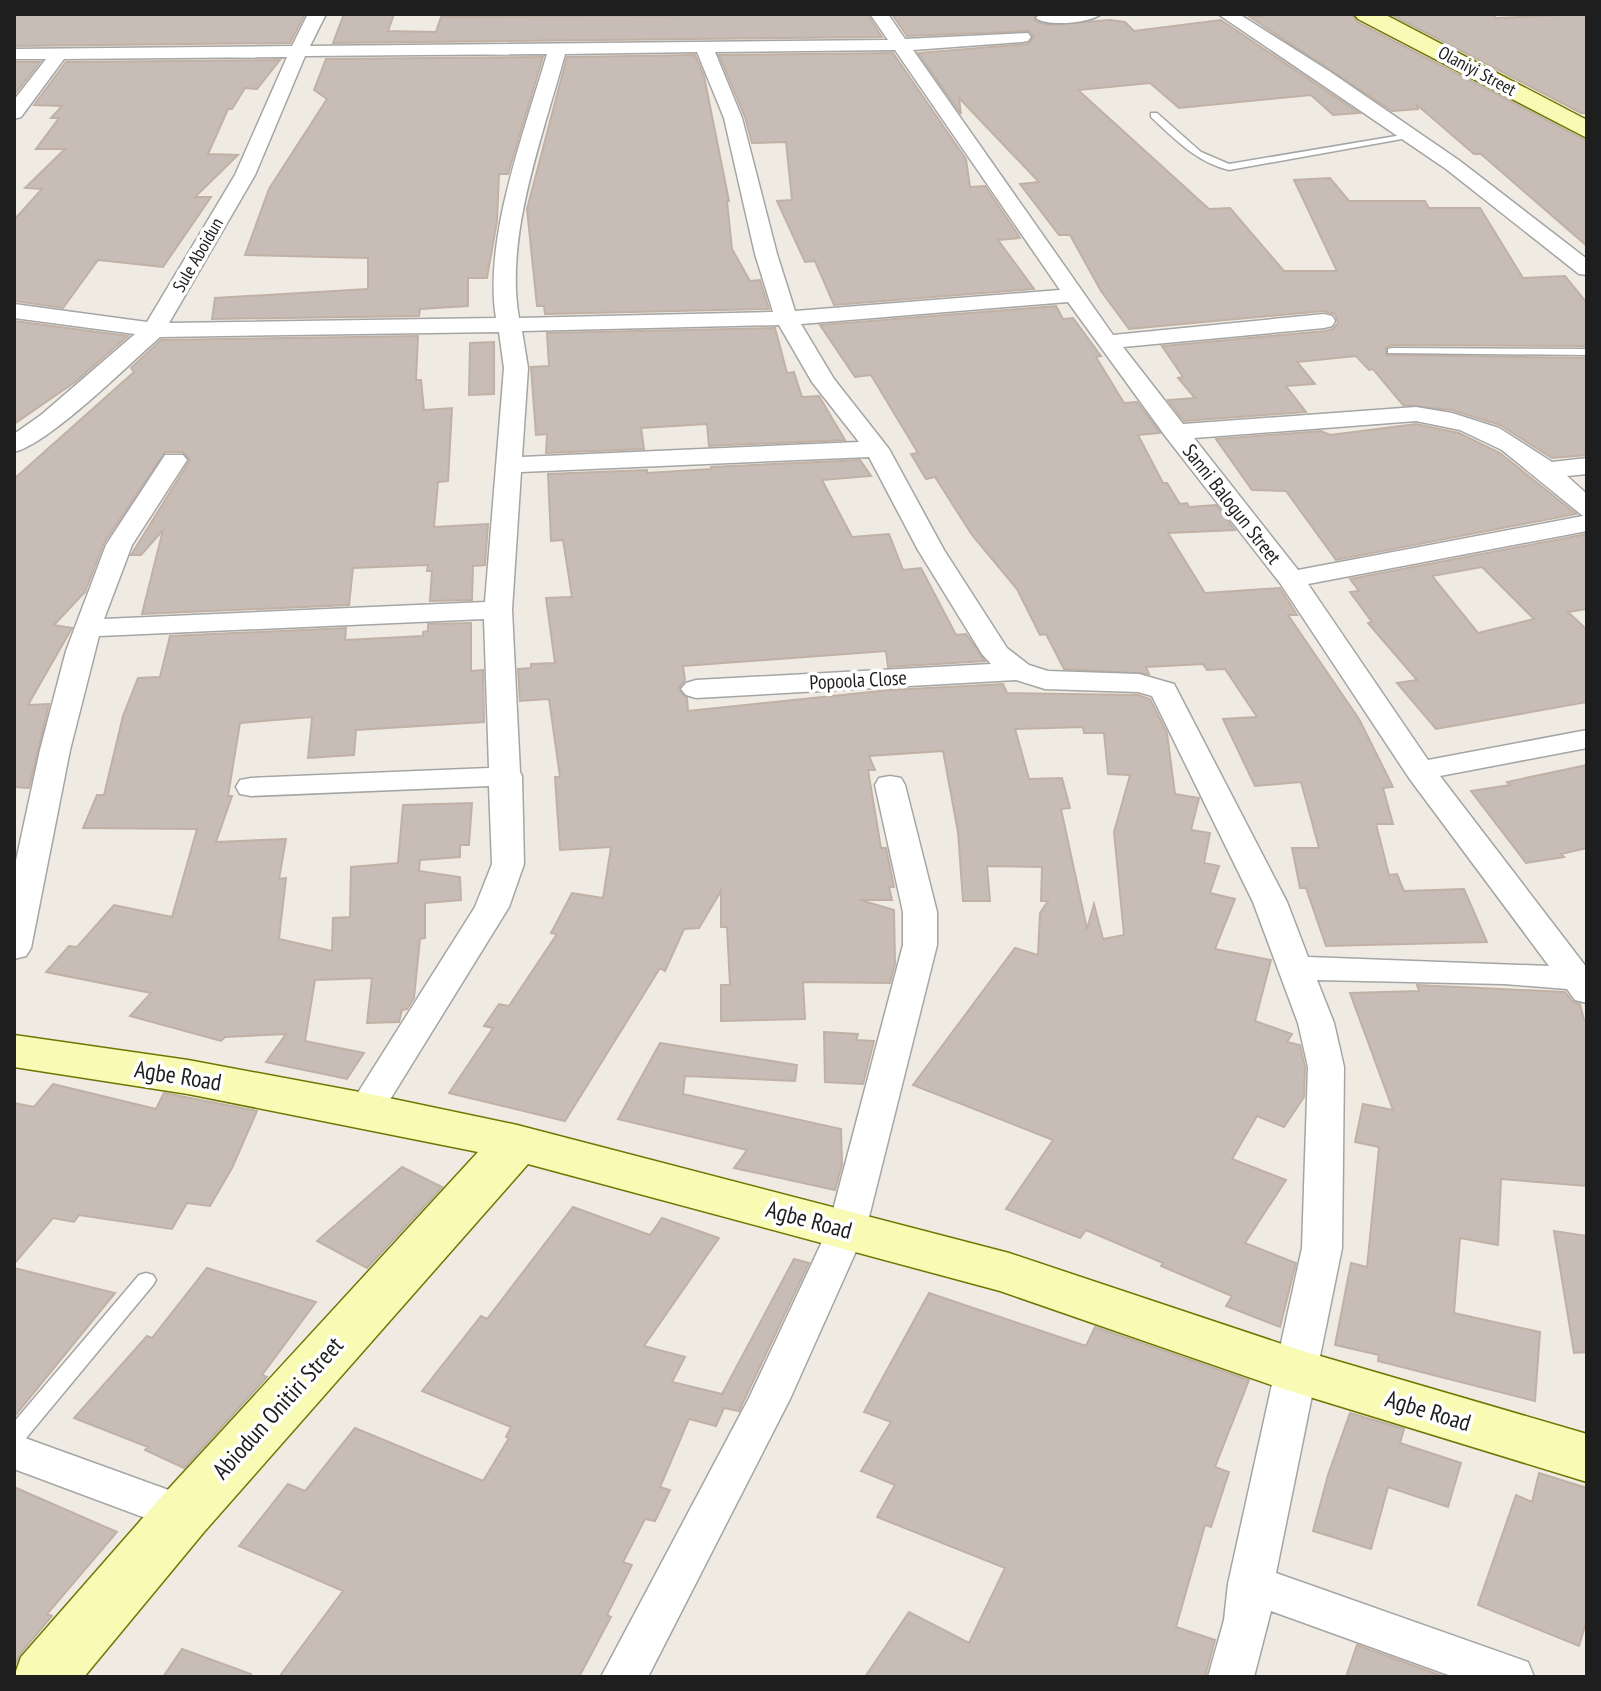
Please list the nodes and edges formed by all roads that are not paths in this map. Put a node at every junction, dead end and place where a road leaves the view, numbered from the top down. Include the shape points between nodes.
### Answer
1 (317, 14) edge
2 (879, 14) edge
3 (1092, 14) edge
4 (1227, 14) edge
5 (1366, 14) edge
6 (1045, 18) dead end
7 (1022, 37) dead end
8 (901, 45) junction
9 (558, 47) junction
10 (704, 47) junction
11 (299, 51) junction
12 (14, 54) edge
13 (59, 54) junction
14 (14, 113) edge
15 (1154, 115) dead end
16 (1587, 130) edge
17 (1408, 137) junction
18 (1587, 269) edge
19 (1074, 295) junction
20 (14, 311) edge
21 (786, 318) junction
22 (1324, 321) dead end
23 (511, 323) junction
24 (154, 330) junction
25 (1107, 342) junction
26 (1392, 351) dead end
27 (1587, 352) edge
28 (1175, 432) junction
29 (14, 445) edge
30 (877, 449) junction
31 (174, 460) dead end
32 (510, 465) junction
33 (1587, 466) edge
34 (1548, 470) junction
35 (1587, 509) edge
36 (1587, 523) edge
37 (1291, 579) junction
38 (498, 610) junction
39 (88, 628) junction
40 (1019, 671) junction
41 (696, 689) dead end
42 (1587, 739) edge
43 (1420, 771) junction
44 (507, 776) junction
45 (890, 785) dead end
46 (251, 787) dead end
47 (14, 948) edge
48 (1294, 968) junction
49 (1584, 984) edge
50 (14, 1051) edge
51 (365, 1110) junction
52 (517, 1143) junction
53 (847, 1229) junction
54 (146, 1280) dead end
55 (1297, 1371) junction
56 (14, 1437) edge
57 (14, 1451) edge
58 (1587, 1458) edge
59 (183, 1514) junction
60 (1251, 1584) junction
61 (44, 1677) edge
62 (624, 1677) edge
63 (1231, 1677) edge
64 (1511, 1677) edge

1 - 11 street, Sule Aboidun
2 - 8 street, Sanni Balogun Street
3 - 6 street
4 - 17 street
5 - 16 street, Olaniyi Street
7 - 8 street
8 - 10 street
8 - 19 street, Sanni Balogun Street
9 - 10 street
9 - 11 street
9 - 23 street via 514,202 505,297
10 - 21 street via 733,118
11 - 13 street
11 - 24 street, Sule Aboidun via 245,175
12 - 13 street
13 - 14 street
15 - 17 lane via 1205,159 1229,167
17 - 18 street via 1453,165
19 - 21 street
19 - 25 street, Sanni Balogun Street
20 - 24 street
21 - 23 street
21 - 30 street via 824,382
22 - 25 street
23 - 24 street
23 - 32 street via 516,368
24 - 29 street, Sule Aboidun
25 - 28 street, Sanni Balogun Street
26 - 27 lane
28 - 34 street via 1416,414 1473,424
28 - 37 street, Sanni Balogun Street
30 - 32 street
30 - 40 street via 931,550 996,654
31 - 39 street via 113,556
32 - 38 street
33 - 34 street
34 - 35 street
36 - 37 street
37 - 43 street, Sanni Balogun Street
38 - 39 street
38 - 44 street
39 - 47 street
40 - 41 street, Popoola Close
40 - 48 street via 1045,680 1139,683 1164,690 1264,890
42 - 43 street
43 - 49 street, Sanni Balogun Street
44 - 46 street
44 - 51 street via 508,864 502,885
45 - 53 street via 920,912 920,945
48 - 49 street via 1504,973
48 - 55 street via 1316,1023 1326,1067 1322,1248
50 - 51 street, Agbe Road
51 - 52 street, Agbe Road
52 - 53 street, Agbe Road
52 - 59 street, Abiodun Onitiri Street
53 - 55 street, Agbe Road via 1009,1273
53 - 62 street via 769,1399
54 - 56 lane
55 - 58 street, Agbe Road
55 - 60 street
57 - 59 street
59 - 61 street, Abiodun Onitiri Street
60 - 63 street
60 - 64 street

